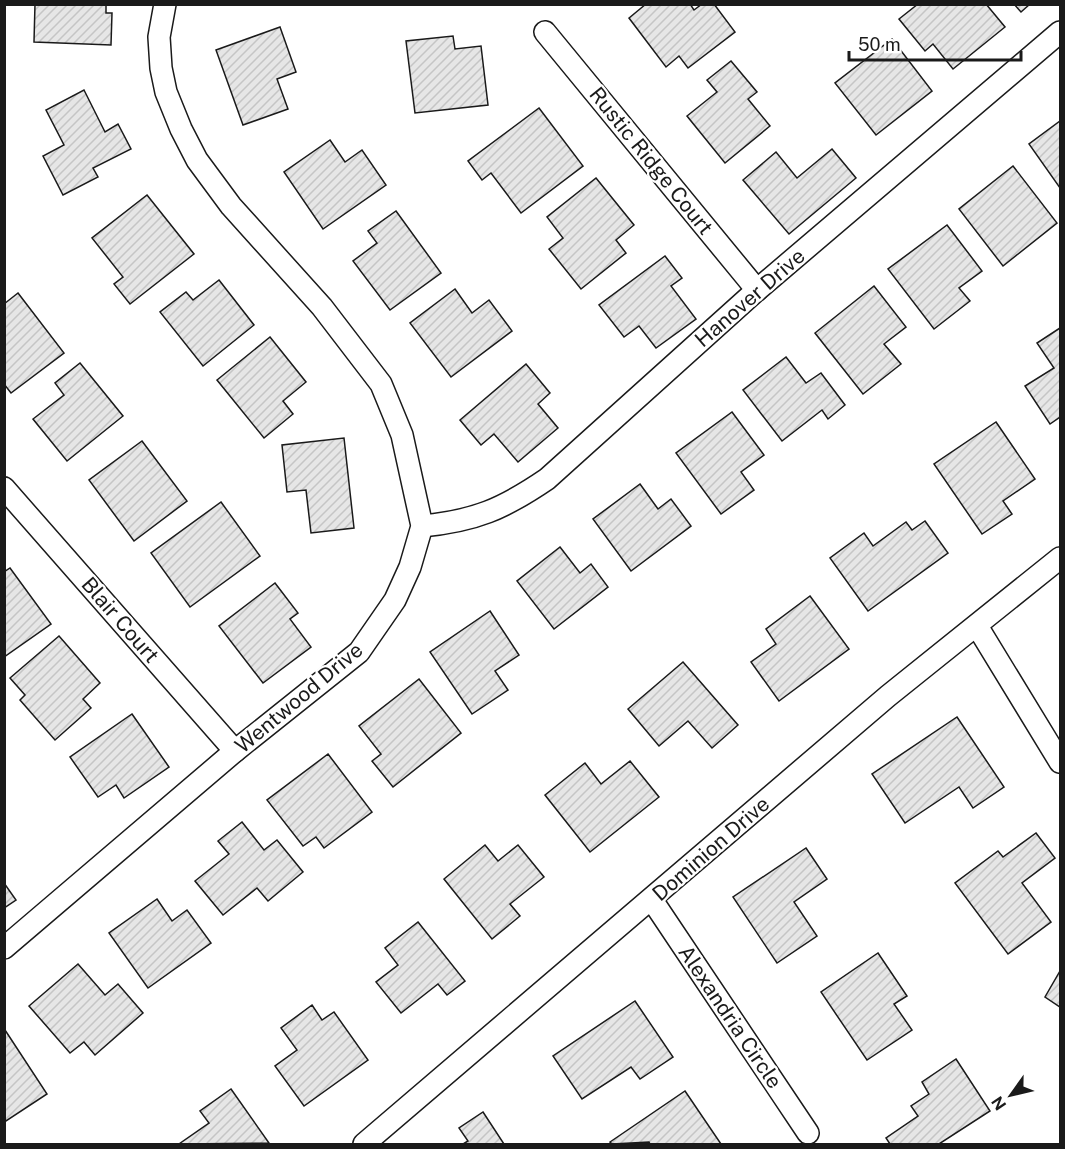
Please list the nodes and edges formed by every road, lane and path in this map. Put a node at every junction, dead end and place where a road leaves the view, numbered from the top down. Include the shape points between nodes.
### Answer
1 (165, 4) edge
2 (545, 32) dead end
3 (1060, 32) edge
4 (757, 290) junction
5 (4, 488) edge
6 (422, 526) junction
7 (1060, 558) edge
8 (977, 626) junction
9 (235, 751) junction
10 (1060, 762) edge
11 (652, 900) junction
12 (4, 948) edge
13 (808, 1133) dead end
14 (364, 1144) edge

1 - 6 street, Wentwood Drive via 159,37 161,68 181,129 197,160 231,206 322,307 381,384 402,435
2 - 4 street, Rustic Ridge Court
3 - 4 street, Hanover Drive
4 - 6 street, Hanover Drive via 547,479 485,514
5 - 9 street, Blair Court
6 - 9 street, Wentwood Drive via 395,600 359,652
7 - 8 street, Dominion Drive
8 - 10 street
8 - 11 street, Dominion Drive via 888,696
9 - 12 street, Wentwood Drive
11 - 13 street, Alexandria Circle
11 - 14 street, Dominion Drive

